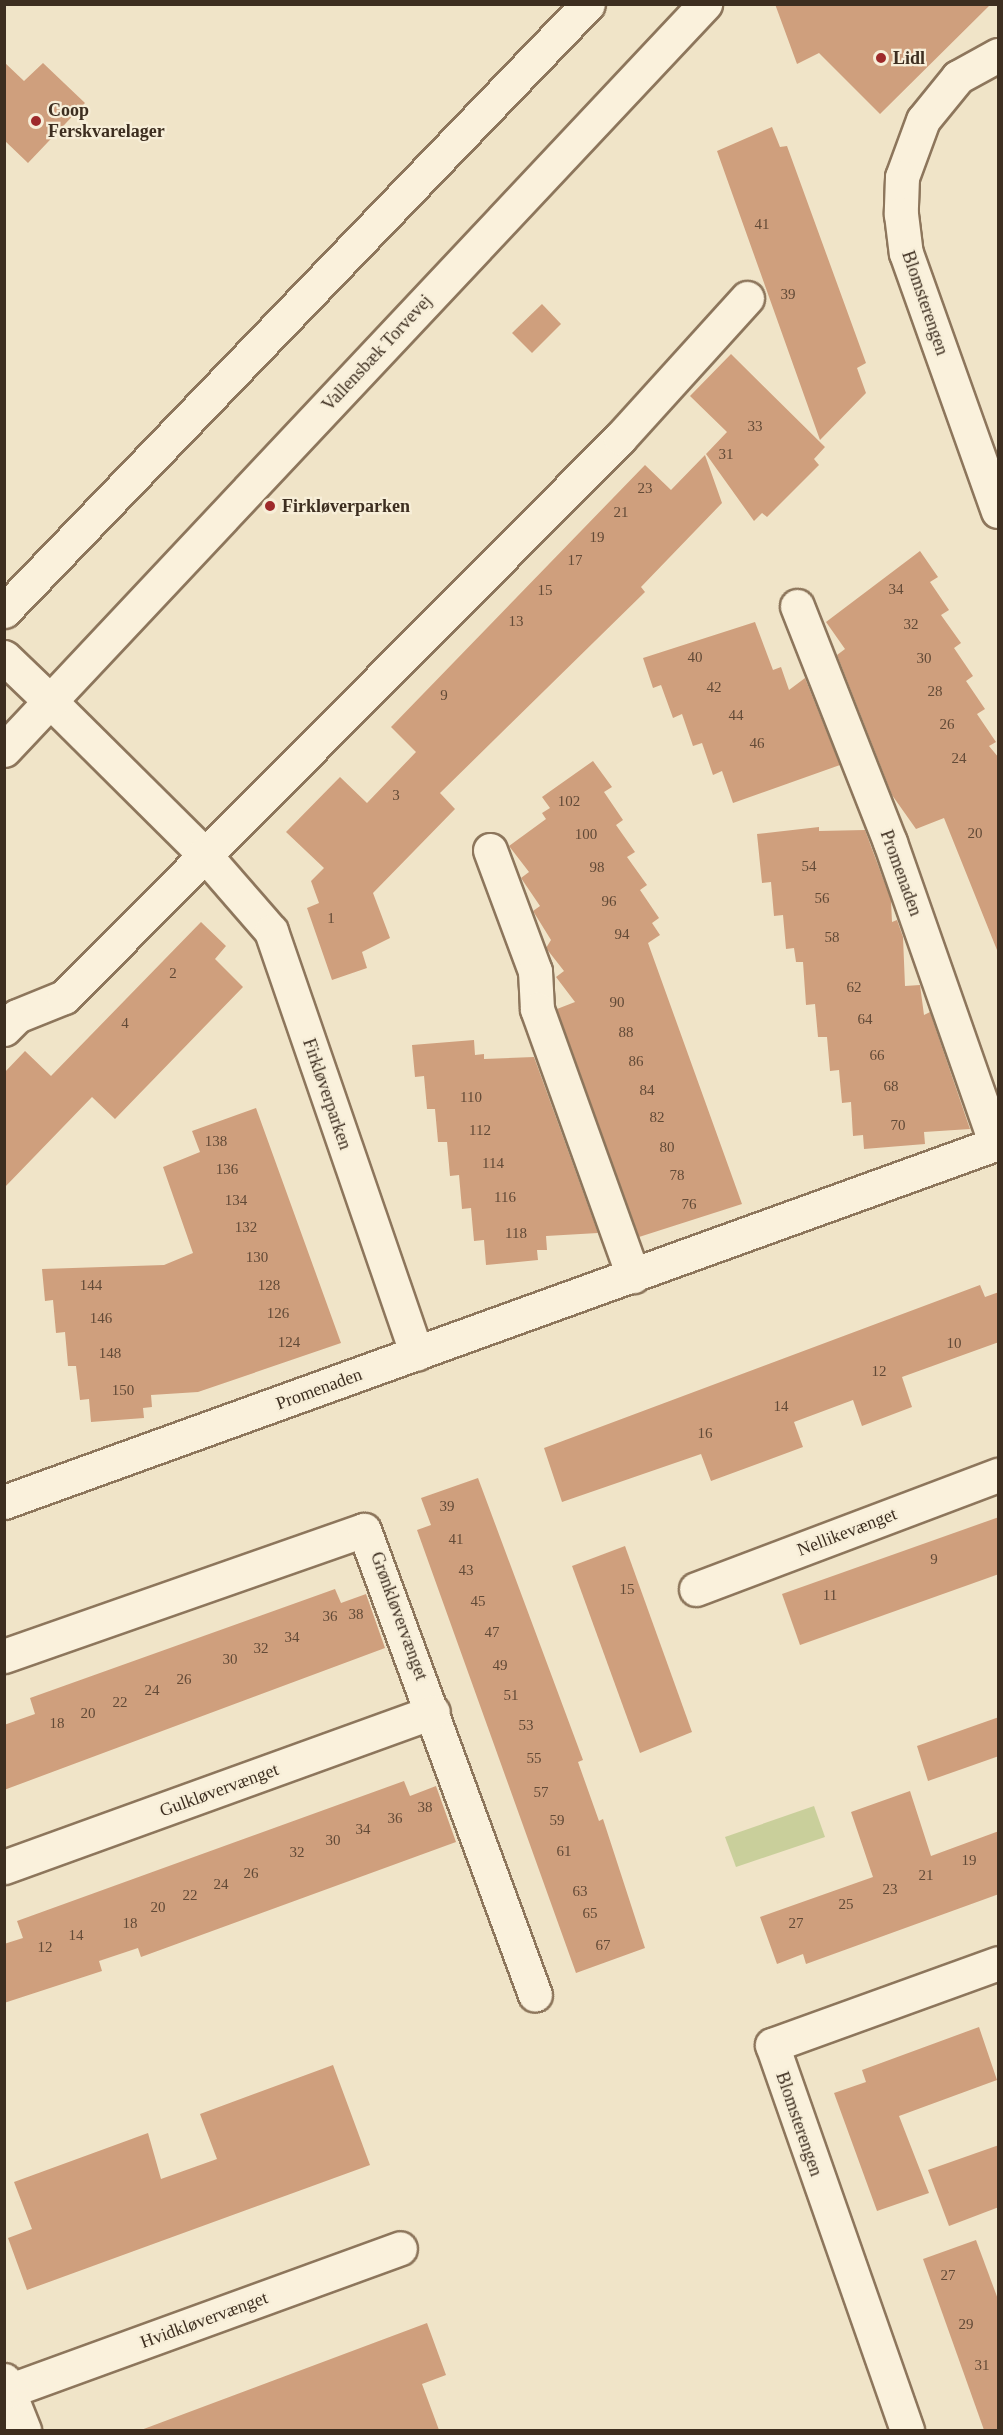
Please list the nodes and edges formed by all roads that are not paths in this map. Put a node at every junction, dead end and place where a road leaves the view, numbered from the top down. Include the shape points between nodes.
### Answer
1 (588, 4) edge
2 (705, 4) edge
3 (999, 55) edge
4 (747, 298) dead end
5 (999, 511) edge
6 (797, 606) dead end
7 (4, 611) edge
8 (4, 657) edge
9 (51, 702) junction
10 (4, 750) edge
11 (490, 850) dead end
12 (204, 854) junction
13 (4, 1029) edge
14 (997, 1143) edge
15 (633, 1276) junction
16 (417, 1354) junction
17 (999, 1475) edge
18 (4, 1502) edge
19 (696, 1589) dead end
20 (4, 1656) edge
21 (434, 1712) junction
22 (4, 1867) edge
23 (999, 1963) edge
24 (535, 1995) dead end
25 (400, 2248) dead end
26 (6, 2386) edge
27 (24, 2430) edge
28 (907, 2430) edge

1 - 7 street
2 - 9 street, Vallensbæk Torvevej
3 - 5 street, Blomsterengen via 958,77 923,120 903,177 901,213 906,254
4 - 12 street via 620,438
6 - 14 street, Promenaden via 882,819
8 - 9 street
9 - 10 street, Vallensbæk Torvevej
9 - 12 street, Firkløverparken
11 - 15 street via 535,971 537,1009
12 - 13 street via 64,997 18,1016
12 - 16 street, Firkløverparken via 270,932
14 - 15 street, Promenaden
15 - 16 street, Promenaden
16 - 18 street, Promenaden
17 - 19 street, Nellikevænget
20 - 21 street, Grønkløvervænget via 364,1530
21 - 22 street, Gulkløvervænget
21 - 24 street, Grønkløvervænget
23 - 28 street, Blomsterengen via 771,2045
25 - 26 street, Hvidkløvervænget
26 - 27 street

